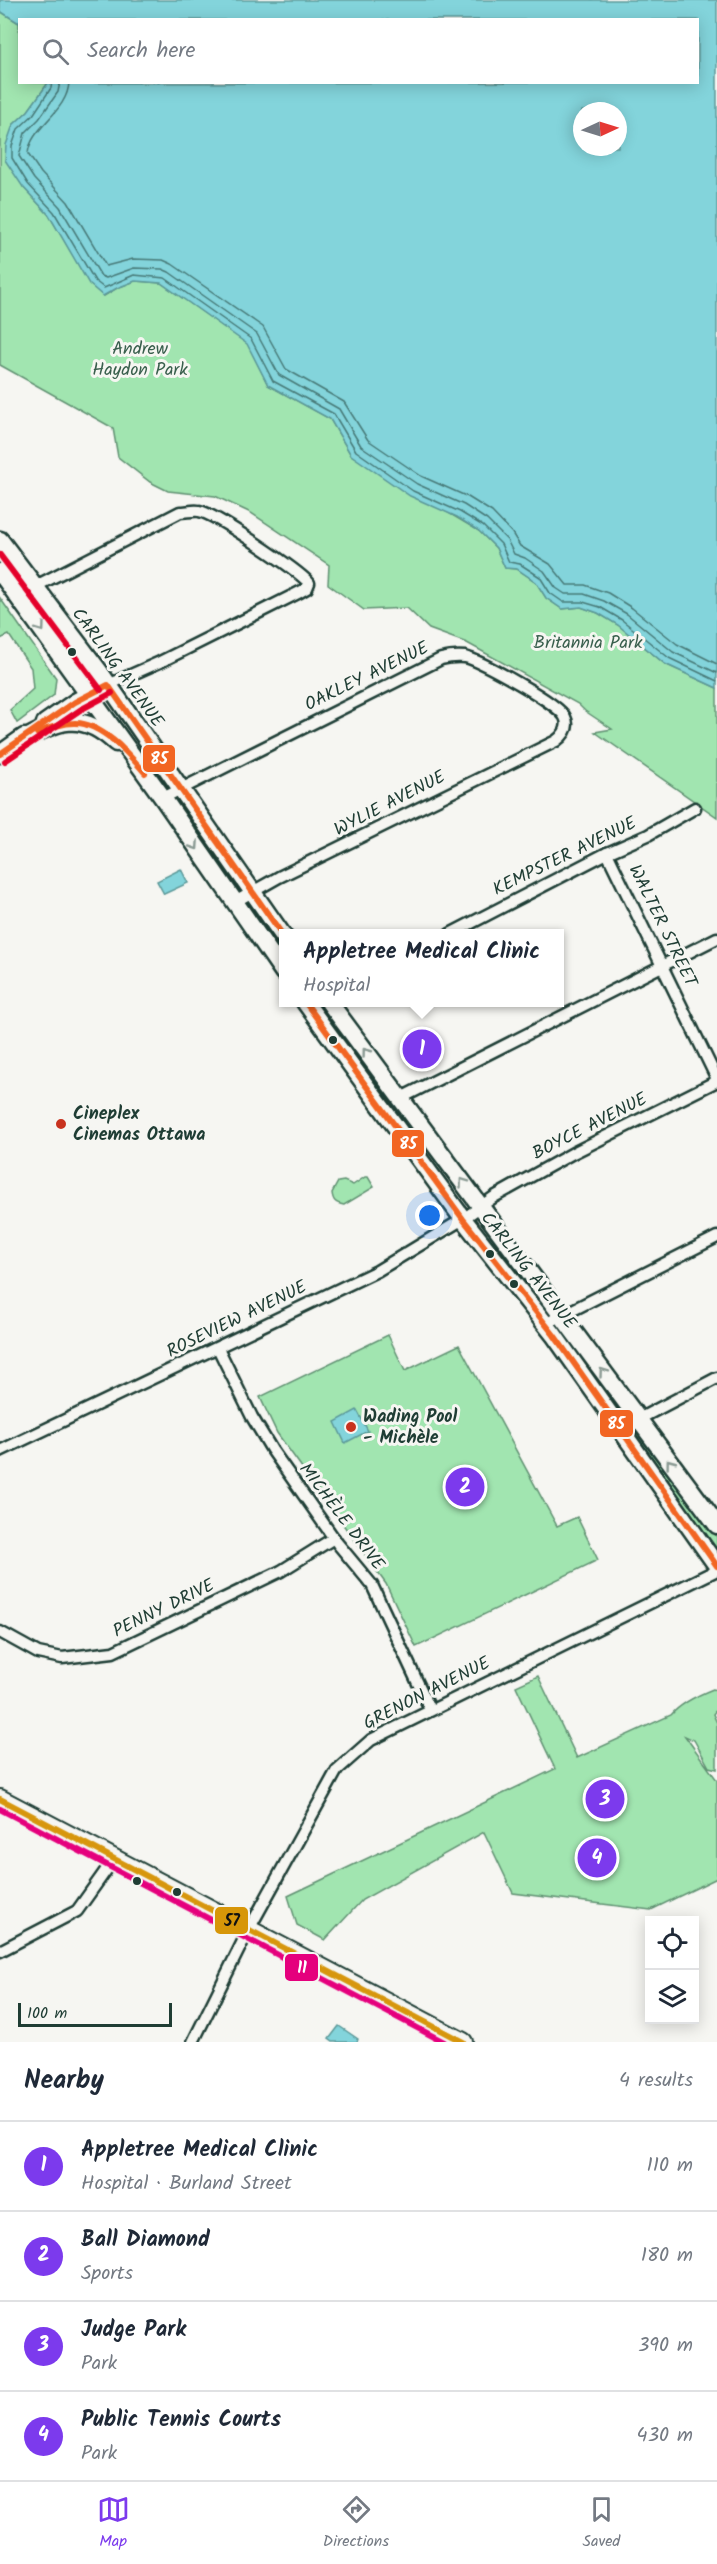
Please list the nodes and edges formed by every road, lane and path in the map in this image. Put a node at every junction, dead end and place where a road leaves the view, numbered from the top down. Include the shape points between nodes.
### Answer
1 (0, 540) edge
2 (0, 572) edge
3 (34, 587) junction
4 (108, 685) junction
5 (88, 694) junction
6 (563, 736) joint
7 (15, 744) junction
8 (0, 754) edge
9 (139, 765) junction
10 (179, 788) junction
11 (163, 798) junction
12 (694, 808) dead end
13 (607, 853) junction
14 (253, 892) junction
15 (233, 903) junction
16 (458, 929) edge
17 (279, 931) edge
18 (717, 938) edge
19 (663, 965) junction
20 (279, 966) edge
21 (313, 1007) edge
22 (333, 1007) edge
23 (717, 1080) edge
24 (401, 1098) junction
25 (481, 1206) junction
26 (463, 1219) junction
27 (717, 1237) edge
28 (561, 1314) junction
29 (545, 1324) junction
30 (218, 1348) junction
31 (717, 1378) edge
32 (637, 1420) junction
33 (0, 1451) edge
34 (717, 1525) edge
35 (334, 1538) junction
36 (717, 1566) edge
37 (717, 1570) edge
38 (0, 1632) edge
39 (430, 1708) junction
40 (0, 1799) edge
41 (114, 1859) junction
42 (249, 1929) junction
43 (0, 1951) edge
44 (193, 2042) edge
45 (463, 2042) edge

1 - 3 main road, CARLING AVENUE
2 -> 5 main road
3 - 4 main road, CARLING AVENUE
3 - 4 street via 180,512 201,511 247,537 309,583 300,592
4 - 5 main road
4 - 10 main road, CARLING AVENUE
5 - 7 main road
5 - 9 main road
6 - 10 street, OAKLEY AVENUE via 566,718 549,702 477,662 452,656
6 - 14 street, WYLIE AVENUE
7 - 8 main road
7 - 9 main road via 51,726 82,721 105,733
9 - 11 main road
10 - 11 street, OAKLEY AVENUE
10 - 14 main road, CARLING AVENUE
11 -> 15 main road
12 - 13 street, KEMPSTER AVENUE
13 - 16 street, KEMPSTER AVENUE
13 - 19 street, WALTER STREET
14 - 15 street, WYLIE AVENUE
14 - 17 main road, CARLING AVENUE
15 - 20 main road
18 - 19 street
19 - 23 street, WALTER STREET
19 - 24 street
21 - 26 main road, CARLING AVENUE
24 -> 22 main road, CARLING AVENUE
23 - 25 street, BOYCE AVENUE via 573,1153
25 -> 24 main road, CARLING AVENUE
25 - 26 street, ROSEVIEW AVENUE
25 - 28 main road, CARLING AVENUE
26 - 29 main road, CARLING AVENUE
26 - 30 street, ROSEVIEW AVENUE via 377,1271
27 - 28 street
28 - 29 street
32 -> 28 main road, CARLING AVENUE
29 - 36 main road, CARLING AVENUE
30 - 33 street, ROSEVIEW AVENUE
30 - 35 street, MICHÈLE DRIVE via 252,1417
31 - 32 street
34 -> 32 main road, CARLING AVENUE
35 - 38 street, PENNY DRIVE via 281,1571 113,1652 62,1658 38,1653
35 - 39 street, MICHÈLE DRIVE via 372,1585
37 - 39 street, GRENON AVENUE
39 - 42 street, GRENON AVENUE via 370,1740 338,1770
40 - 41 main road
41 - 42 main road
41 - 43 street via 76,1911
42 - 44 street, GRENON AVENUE
42 - 45 main road

